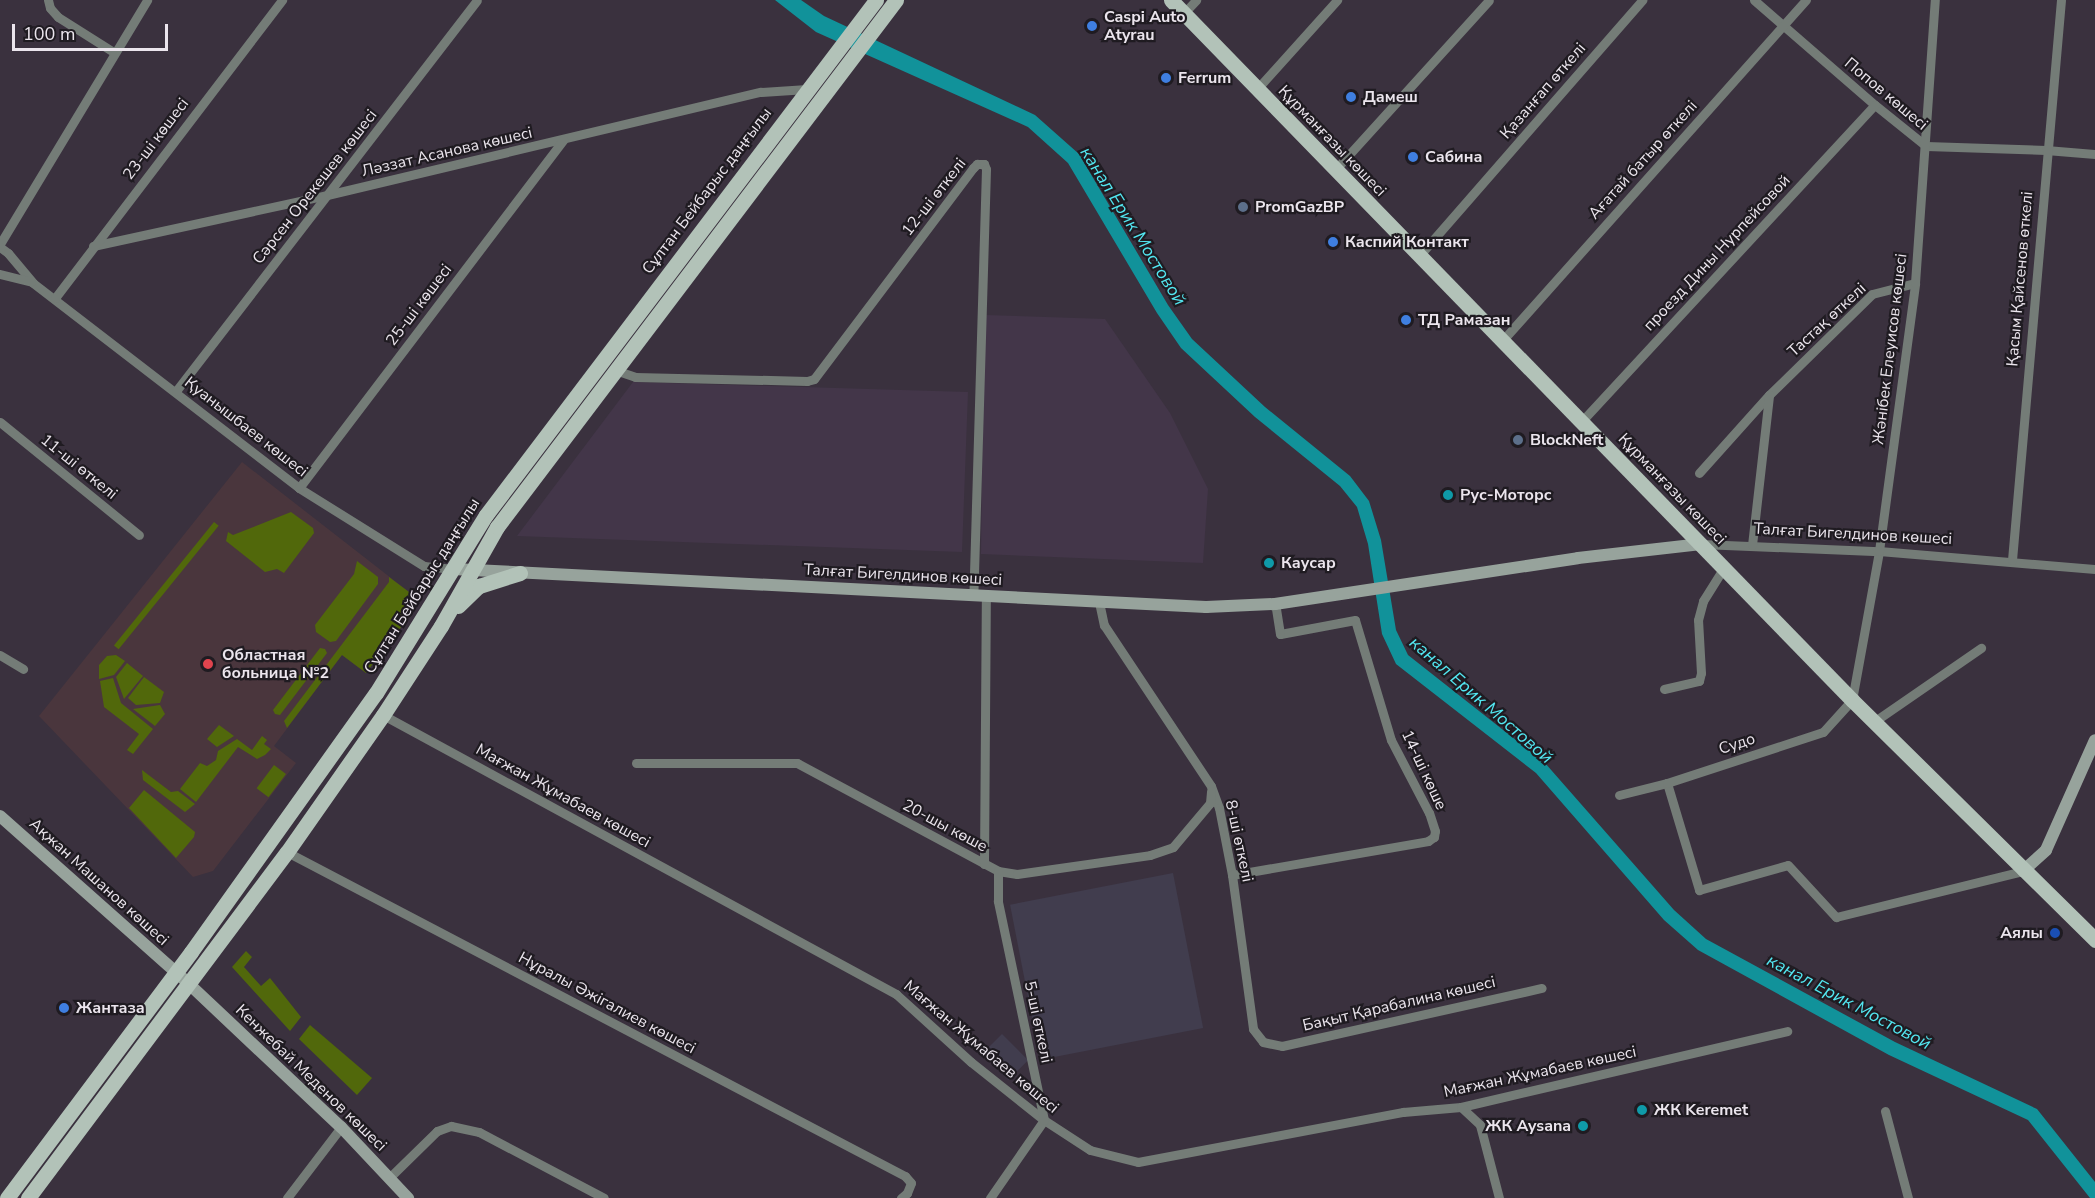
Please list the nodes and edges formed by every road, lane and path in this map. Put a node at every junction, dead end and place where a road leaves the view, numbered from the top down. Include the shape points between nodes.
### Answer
1 (48, 0) edge
2 (147, 0) edge
3 (282, 0) edge
4 (477, 0) edge
5 (876, 0) edge
6 (896, 0) edge
7 (1171, 0) edge
8 (1196, 0) edge
9 (1337, 0) edge
10 (1489, 0) edge
11 (1642, 0) edge
12 (1754, 0) edge
13 (1806, 0) edge
14 (1935, 0) edge
15 (2061, 0) edge
16 (1184, 13) junction
17 (1783, 25) junction
18 (115, 53) junction
19 (807, 88) junction
20 (1257, 89) junction
21 (1875, 105) junction
22 (563, 140) junction
23 (1926, 146) junction
24 (2046, 150) junction
25 (2095, 154) edge
26 (1335, 170) junction
27 (327, 195) junction
28 (0, 246) edge
29 (93, 246) junction
30 (1419, 256) junction
31 (0, 274) edge
32 (33, 283) junction
33 (1914, 284) junction
34 (55, 298) junction
35 (1502, 341) junction
36 (615, 370) junction
37 (176, 391) junction
38 (1769, 395) junction
39 (0, 422) edge
40 (1581, 422) junction
41 (1699, 472) dead end
42 (299, 488) junction
43 (139, 535) dead end
44 (1701, 544) junction
45 (1752, 545) junction
46 (1879, 550) junction
47 (2012, 560) junction
48 (1724, 567) junction
49 (453, 569) junction
50 (2095, 569) edge
51 (472, 570) junction
52 (520, 573) junction
53 (973, 595) junction
54 (986, 595) junction
55 (1099, 602) junction
56 (1275, 604) junction
57 (441, 626) junction
58 (1981, 648) dead end
59 (0, 655) edge
60 (23, 669) dead end
61 (1664, 689) dead end
62 (1852, 700) junction
63 (383, 715) junction
64 (1875, 722) junction
65 (2095, 740) edge
66 (636, 763) dead end
67 (1667, 783) junction
68 (1211, 786) junction
69 (1619, 795) dead end
70 (0, 816) edge
71 (287, 852) junction
72 (984, 864) junction
73 (2023, 871) junction
74 (998, 872) junction
75 (1232, 875) junction
76 (2095, 940) edge
77 (176, 974) junction
78 (189, 984) junction
79 (1542, 988) dead end
80 (1787, 1031) dead end
81 (1263, 1042) joint
82 (1461, 1107) junction
83 (1885, 1111) dead end
84 (1044, 1120) junction
85 (341, 1127) junction
86 (57, 1131) junction
87 (71, 1141) junction
88 (389, 1178) junction
89 (7, 1198) edge
90 (28, 1198) edge
91 (287, 1198) edge
92 (408, 1198) edge
93 (604, 1198) edge
94 (902, 1198) edge
95 (990, 1198) edge
96 (1499, 1198) edge
97 (1908, 1198) edge

1 - 18 street via 58,17
2 - 18 street
3 - 29 street, 23-ші көшесі
4 - 27 street, Сәрсен Орекешев көшесі
5 - 19 main road, Сұлтан Бейбарыс даңғылы
6 - 36 main road, Сұлтан Бейбарыс даңғылы
7 - 16 main road, Құрманғазы көшесі
8 - 16 street
9 - 20 street
10 - 26 street
11 - 30 street, Қазанғап өткелі
12 - 17 street, Попов көшесі
13 - 17 street, Ағатай батыр өткелі
14 - 23 street, Жәнібек Елеуисов көшесі
15 - 24 street, Қасым Қайсенов өткелі
16 - 20 main road, Құрманғазы көшесі
17 - 21 street, Попов көшесі
17 - 35 street, Ағатай батыр өткелі
18 - 28 street
19 - 22 street, Ләззат Асанова көшесі via 761,92
19 - 49 main road, Сұлтан Бейбарыс даңғылы via 493,505
20 - 26 main road, Құрманғазы көшесі
21 - 23 street, Попов көшесі
21 - 40 street, проезд Дины Нурпейсовой
22 - 27 street, Ләззат Асанова көшесі
22 - 42 street, 25-ші көшесі
23 - 24 street, Попов көшесі
23 - 33 street, Жәнібек Елеуисов көшесі
24 - 25 street, Попов көшесі
24 - 47 street, Қасым Қайсенов өткелі
26 - 30 main road, Құрманғазы көшесі
27 - 29 street, Ләззат Асанова көшесі
27 - 37 street, Сәрсен Орекешев көшесі
28 - 32 street, Қуанышбаев көшесі
29 - 34 street, 23-ші көшесі
30 - 35 main road, Құрманғазы көшесі
31 - 32 street, Қуанышбаев көшесі
32 - 34 street, Қуанышбаев көшесі
33 - 38 street, Тастақ өткелі via 1872,294
33 - 46 street, Жәнібек Елеуисов көшесі
34 - 37 street, Қуанышбаев көшесі
35 - 40 main road, Құрманғазы көшесі
36 - 51 main road, Сұлтан Бейбарыс даңғылы via 497,527
36 - 53 street, 12-ші өткелі via 635,377 814,379 973,168 984,164
37 - 42 street, Қуанышбаев көшесі
38 - 41 street, Тастақ өткелі
38 - 45 street
39 - 43 street, 11-ші өткелі
40 - 44 main road, Құрманғазы көшесі
42 - 49 street, Қуанышбаев көшесі via 424,566
44 - 45 street, Талғат Бигелдинов көшесі
44 - 48 main road, Құрманғазы көшесі
44 - 56 street, Талғат Бигелдинов көшесі via 1578,558
45 - 46 street, Талғат Бигелдинов көшесі
46 - 47 street, Талғат Бигелдинов көшесі
46 - 62 street, Жәнібек Елеуисов көшесі
47 - 50 street, Талғат Бигелдинов көшесі
48 - 61 street via 1703,601 1698,620 1699,681
48 - 62 main road, Құрманғазы көшесі
49 - 51 street, Талғат Бигелдинов көшесі
49 - 77 main road, Сұлтан Бейбарыс даңғылы via 376,693
51 - 52 street, Талғат Бигелдинов көшесі
51 - 57 main road, Сұлтан Бейбарыс даңғылы
52 - 53 street, Талғат Бигелдинов көшесі
52 - 57 main road via 479,586
53 - 54 street, Талғат Бигелдинов көшесі
54 - 55 street, Талғат Бигелдинов көшесі
54 - 72 street
55 - 56 street, Талғат Бигелдинов көшесі via 1206,607
55 - 68 street, 8-ші өткелі via 1104,625
56 - 75 street, 14-ші көше via 1280,634 1355,620 1391,740 1430,813 1435,831 1428,841
57 - 63 main road, Сұлтан Бейбарыс даңғылы
58 - 64 street
59 - 60 street
62 - 64 main road, Құрманғазы көшесі
62 - 67 street, Судо via 1823,732
63 - 71 main road, Сұлтан Бейбарыс даңғылы
63 - 84 street, Мағжан Жұмабаев көшесі via 896,994 971,1062
64 - 73 main road, Құрманғазы көшесі
65 - 73 street via 2046,850
66 - 72 street, 20-шы көше via 797,763
67 - 69 street, Судо
67 - 73 street via 1699,890 1788,865 1836,917
68 - 74 street, 20-шы көше via 1210,803 1173,847 1150,855 1017,874
68 - 75 street, 8-ші өткелі
70 - 77 street, Ақжан Машанов көшесі
71 - 78 main road, Сұлтан Бейбарыс даңғылы
71 - 94 street, Нұралы Әжiгалиев көшесi via 905,1176 911,1183
72 - 74 street, 20-шы көше
73 - 76 main road, Құрманғазы көшесі
74 - 84 street, 5-ші өткелі via 998,901
75 - 81 street, 8-ші өткелі via 1253,1029
77 - 78 street, Ақжан Машанов көшесі
77 - 86 main road, Сұлтан Бейбарыс даңғылы
78 - 85 street, Кенжебай Меденов көшесі
78 - 87 main road, Сұлтан Бейбарыс даңғылы
79 - 81 street, Бақыт Қарабалина көшесі via 1282,1046
80 - 82 street, Мағжан Жұмабаев көшесі
82 - 84 street, Мағжан Жұмабаев көшесі via 1403,1112 1138,1162 1090,1150
82 - 96 street via 1480,1125
83 - 97 street
84 - 95 street
85 - 88 street, Кенжебай Меденов көшесі
85 - 91 street
86 - 87 main road
86 - 89 main road, Сұлтан Бейбарыс даңғылы
87 - 90 main road, Сұлтан Бейбарыс даңғылы
88 - 92 street, Кенжебай Меденов көшесі
88 - 93 street via 437,1131 451,1126 478,1132

